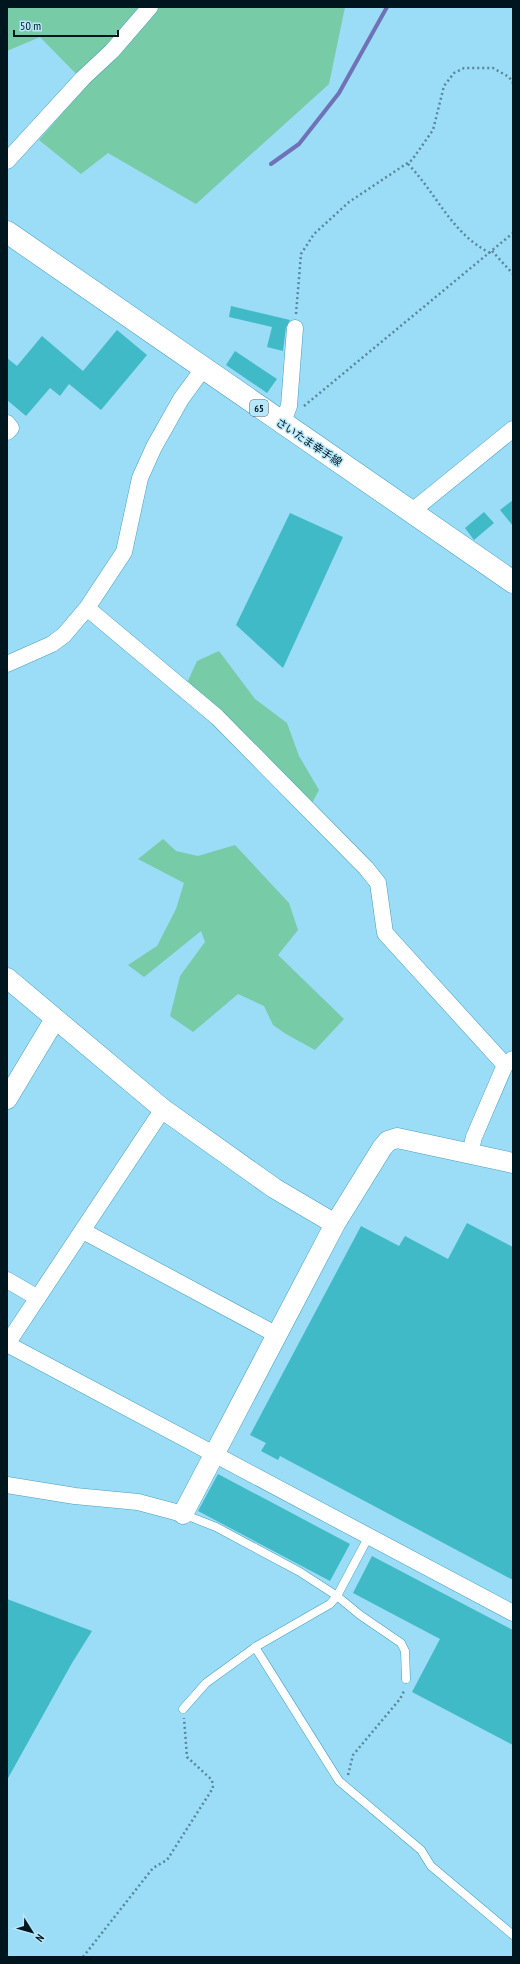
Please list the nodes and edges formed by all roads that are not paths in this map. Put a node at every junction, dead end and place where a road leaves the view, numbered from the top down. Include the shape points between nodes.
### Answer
1 (150, 7) edge
2 (7, 161) edge
3 (7, 232) edge
4 (295, 328) road end
5 (203, 369) junction
6 (7, 423) edge
7 (282, 424) junction
8 (513, 429) edge
9 (7, 432) edge
10 (411, 512) junction
11 (513, 582) edge
12 (87, 608) junction
13 (7, 664) edge
14 (7, 978) edge
15 (55, 1019) junction
16 (509, 1062) edge
17 (7, 1099) edge
18 (163, 1109) junction
19 (470, 1153) junction
20 (513, 1163) edge
21 (335, 1224) junction
22 (82, 1231) junction
23 (7, 1280) edge
24 (38, 1298) junction
25 (277, 1335) junction
26 (7, 1344) edge
27 (215, 1453) junction
28 (7, 1485) edge
29 (183, 1514) junction
30 (369, 1536) junction
31 (337, 1596) junction
32 (513, 1613) edge
33 (255, 1647) junction
34 (406, 1679) road end
35 (183, 1709) road end
36 (513, 1934) edge

1 - 2 street via 112,51 83,78
3 - 5 main road, さいたま幸手線 / 65
4 - 7 street via 289,406
5 - 7 main road, さいたま幸手線 / 65
5 - 12 street via 181,399 154,447 140,478 124,552
6 - 9 street via 11,428
7 - 10 main road, さいたま幸手線 / 65
8 - 10 street
10 - 11 main road, さいたま幸手線 / 65
12 - 13 street via 64,635
12 - 16 street via 216,717 366,868 378,883 385,933
14 - 15 street
15 - 17 street
15 - 18 street
16 - 19 street via 474,1137
18 - 21 street via 274,1188
18 - 22 street
19 - 20 street
19 - 21 street via 397,1138 388,1141
21 - 25 street
22 - 24 street
22 - 25 street
23 - 24 street
24 - 26 street
25 - 27 street
26 - 27 street
27 - 29 street
27 - 30 street
28 - 29 street via 75,1496 138,1502
29 - 31 lane via 216,1527 300,1572
30 - 31 lane
30 - 32 street
31 - 33 lane via 330,1604
31 - 34 lane via 401,1643 405,1651
33 - 35 lane via 206,1683
33 - 36 lane via 338,1781 421,1850 431,1866

